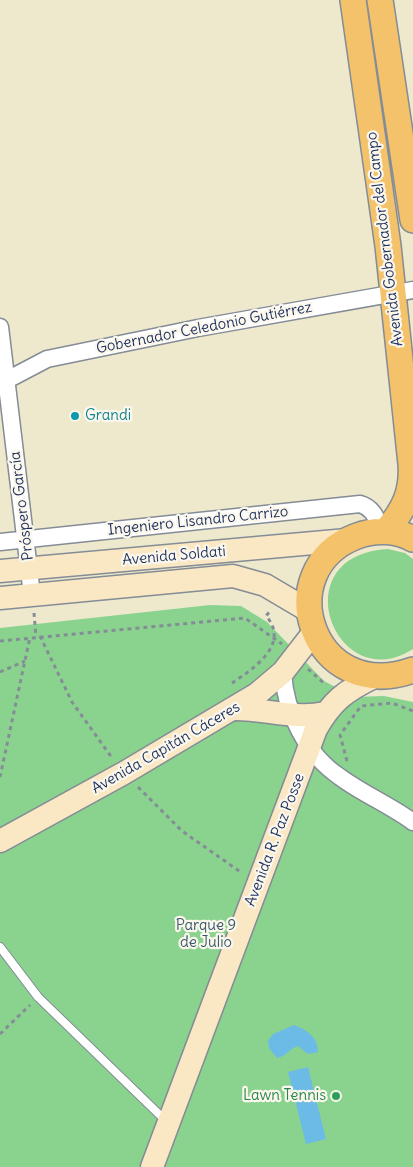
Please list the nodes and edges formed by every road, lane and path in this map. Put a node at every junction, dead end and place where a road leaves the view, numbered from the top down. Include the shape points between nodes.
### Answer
1 (354, 0) edge
2 (380, 0) edge
3 (413, 220) edge
4 (403, 291) edge
5 (0, 327) edge
6 (3, 381) edge
7 (384, 531) junction
8 (26, 539) junction
9 (413, 539) edge
10 (347, 540) junction
11 (0, 542) edge
12 (29, 568) junction
13 (0, 571) edge
14 (32, 594) junction
15 (0, 598) edge
16 (311, 621) junction
17 (30, 637) junction
18 (0, 641) edge
19 (25, 661) junction
20 (289, 664) junction
21 (0, 672) edge
22 (399, 678) edge
23 (332, 706) junction
24 (232, 709) junction
25 (413, 711) edge
26 (356, 713) junction
27 (292, 715) junction
28 (310, 747) junction
29 (348, 761) dead end
30 (0, 777) edge
31 (413, 822) edge
32 (0, 841) edge
33 (0, 946) edge
34 (38, 997) junction
35 (0, 1034) edge
36 (168, 1123) junction
37 (152, 1167) edge

1 - 4 main road, Avenida Gobernador del Campo
2 - 3 main road, Avenida Gobernador del Campo
4 - 6 street, Gobernador Celedonio Gutiérrez via 47,359
4 - 7 main road, Avenida Gobernador del Campo via 411,490 404,506
5 - 6 street, Próspero García
6 - 8 street, Próspero García
7 - 8 street, Ingeniero Lisandro Carrizo via 373,512 360,504
7 - 9 main road
7 - 10 main road via 364,533
8 - 11 street, Ingeniero Lisandro Carrizo
8 - 12 street, Próspero García
10 - 12 street, Avenida Soldati
10 - 16 main road via 330,552 317,570 310,590
12 - 13 street, Avenida Soldati
12 - 14 street, Próspero García
14 - 15 street, Avenida Soldati
14 - 16 street, Avenida Soldati via 233,576 265,586
16 - 20 street, Avenida Capitán Cáceres
16 - 22 main road via 324,649 338,663 355,673
17 - 18 path
17 - 19 path
17 - 20 path via 245,618 274,637
19 - 21 path
19 - 30 path
20 - 23 path
20 - 24 street, Avenida Capitán Cáceres via 257,694
20 - 27 street via 286,700
22 - 23 street, Avenida R. Paz Posse via 349,689
23 - 26 path
23 - 27 street via 304,716
23 - 28 street, Avenida R. Paz Posse via 316,729
24 - 27 street
24 - 32 street, Avenida Capitán Cáceres
25 - 26 path via 392,703 361,706
26 - 29 path via 340,735
27 - 28 street
28 - 31 street via 339,777
28 - 36 street, Avenida R. Paz Posse
33 - 34 lane
34 - 35 path
34 - 36 lane
36 - 37 street, Avenida R. Paz Posse

